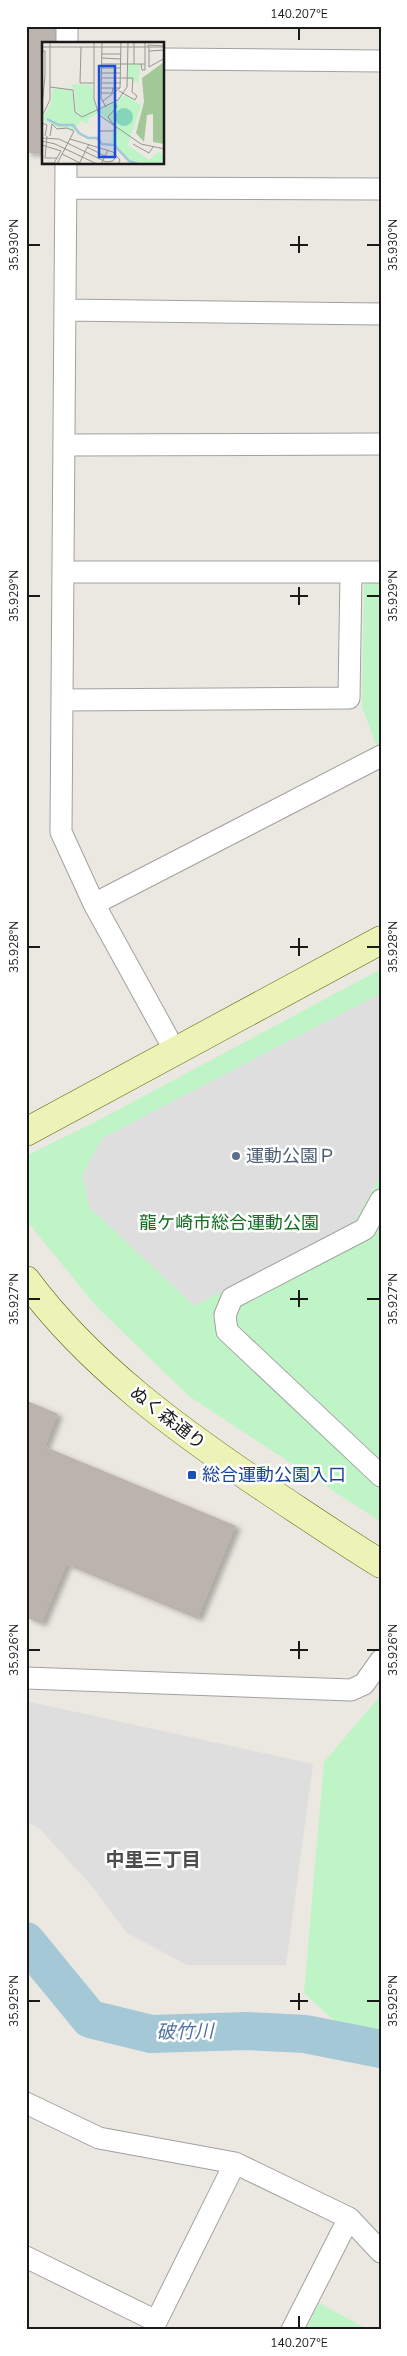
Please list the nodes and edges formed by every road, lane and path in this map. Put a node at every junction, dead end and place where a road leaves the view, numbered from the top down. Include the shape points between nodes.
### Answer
1 (67, 26) edge
2 (67, 42) edge
3 (165, 59) edge
4 (381, 61) edge
5 (66, 165) edge
6 (66, 188) junction
7 (381, 189) edge
8 (66, 310) junction
9 (381, 314) edge
10 (381, 444) edge
11 (64, 445) junction
12 (63, 572) junction
13 (351, 572) junction
14 (381, 572) edge
15 (62, 700) junction
16 (381, 756) edge
17 (94, 904) junction
18 (381, 940) edge
19 (175, 1050) junction
20 (26, 1132) edge
21 (381, 1200) edge
22 (26, 1280) edge
23 (381, 1476) edge
24 (381, 1564) edge
25 (381, 1660) edge
26 (26, 1678) edge
27 (26, 2103) edge
28 (235, 2163) junction
29 (349, 2218) junction
30 (381, 2252) edge
31 (26, 2257) edge
32 (154, 2325) edge
33 (292, 2330) edge

1 - 2 street
3 - 4 street
5 - 6 street
6 - 7 street
6 - 8 street
8 - 9 street
8 - 11 street
10 - 11 street
11 - 12 street
12 - 13 street
12 - 15 street
13 - 14 street
13 - 15 street via 349,698
15 - 17 street via 61,832
16 - 17 street
17 - 19 street
18 - 19 main road
19 - 20 main road
21 - 23 street via 365,1229 232,1298 225,1315 227,1331
22 - 24 main road, ぬく森通り via 62,1325 125,1385 174,1425
25 - 26 street via 364,1684 351,1690
27 - 28 street via 99,2138
28 - 29 street
28 - 32 street
29 - 30 street
29 - 33 street
31 - 32 street

